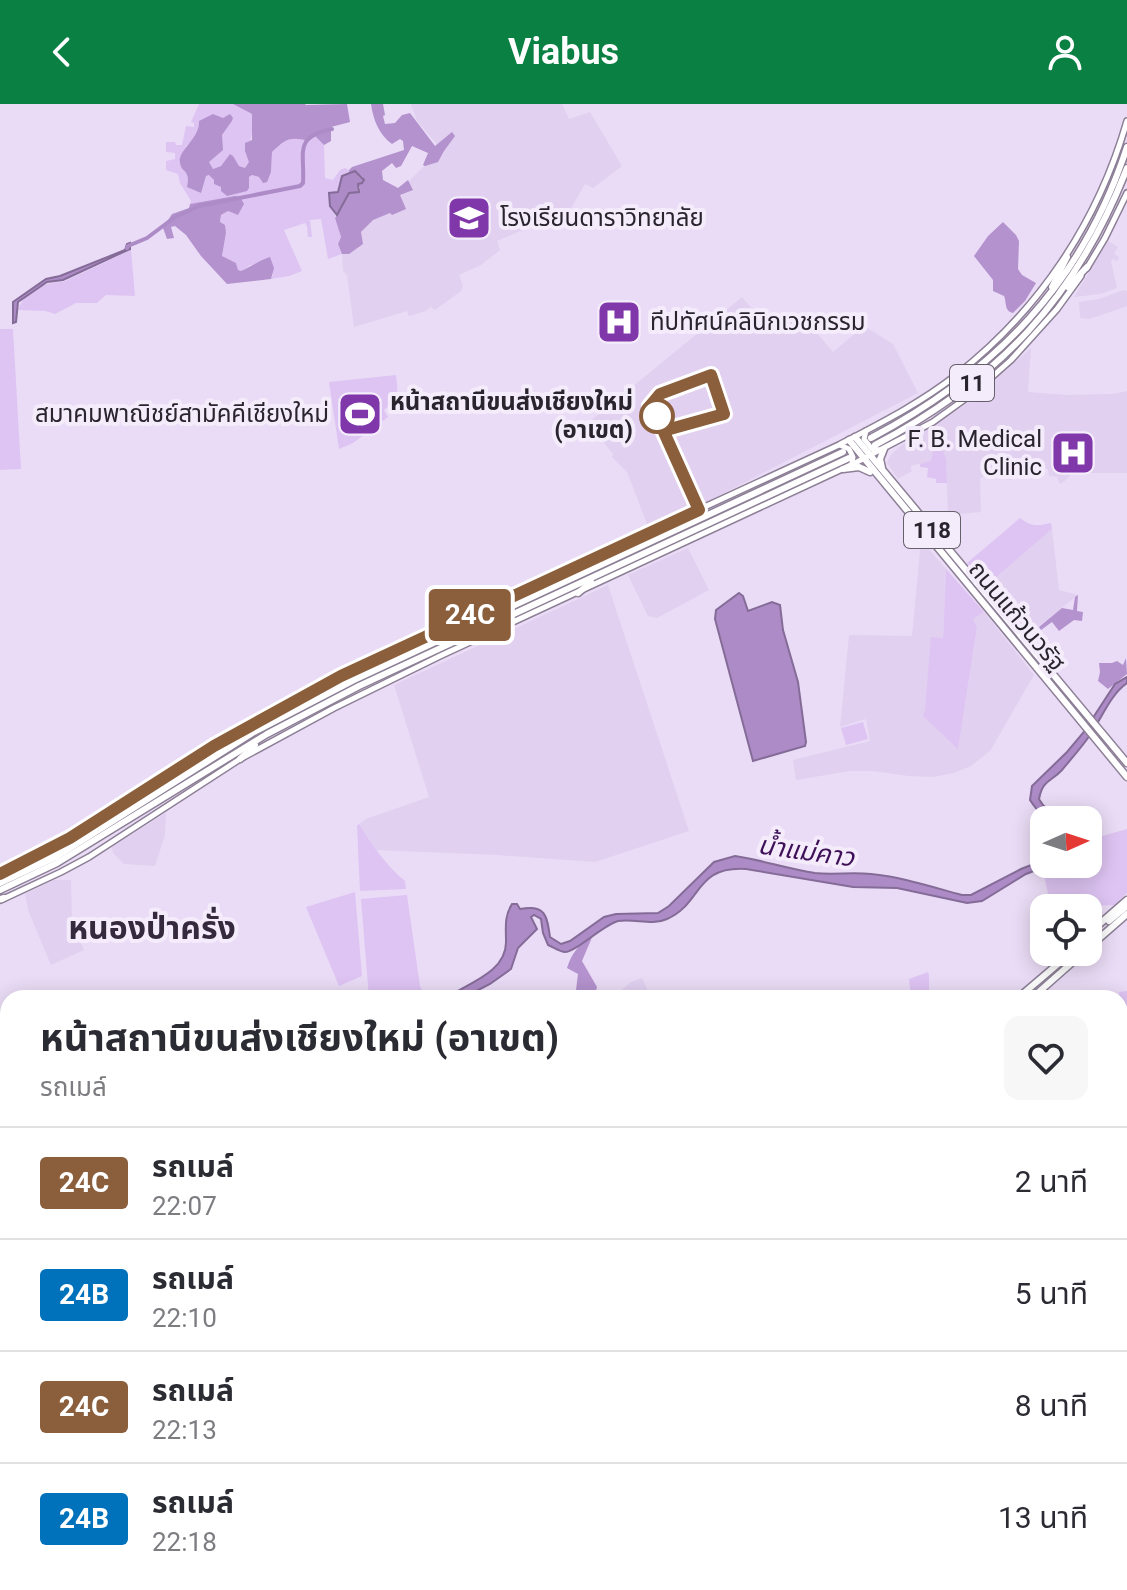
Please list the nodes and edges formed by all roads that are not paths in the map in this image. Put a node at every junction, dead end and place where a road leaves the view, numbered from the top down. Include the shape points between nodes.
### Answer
1 (1127, 121) edge
2 (1127, 147) edge
3 (1127, 168) edge
4 (1127, 193) edge
5 (1067, 257) junction
6 (1087, 267) junction
7 (1045, 301) junction
8 (1055, 302) junction
9 (866, 431) junction
10 (852, 438) junction
11 (877, 446) junction
12 (845, 455) junction
13 (867, 457) junction
14 (843, 469) junction
15 (882, 476) junction
16 (577, 567) junction
17 (600, 575) junction
18 (555, 585) junction
19 (578, 593) junction
20 (999, 616) junction
21 (456, 640) junction
22 (476, 640) junction
23 (254, 732) junction
24 (267, 734) junction
25 (214, 746) junction
26 (240, 759) junction
27 (1127, 763) edge
28 (1127, 777) edge
29 (0, 874) edge
30 (0, 883) edge
31 (0, 890) edge
32 (1, 899) edge
33 (1127, 903) edge
34 (1127, 917) edge
35 (1102, 929) edge
36 (1102, 934) edge
37 (1056, 966) edge
38 (1065, 966) edge
39 (1027, 990) edge
40 (1040, 990) edge

1 - 5 main road via 1105,183
2 - 7 main road, 11 via 1092,229
3 - 8 main road, 11 via 1099,231
4 - 6 main road
5 - 7 main road
5 - 9 main road via 973,361
6 - 8 main road
6 - 11 main road via 1000,371 943,415
7 - 11 main road, 11 via 1000,349
8 - 11 main road, 11 via 977,379
9 - 10 main road
9 - 11 main road via 864,439 871,448
10 - 12 main road
10 - 13 main road, ถนนแก้วนวรัฐ / 118
11 - 13 main road
11 - 15 main road
12 - 13 main road
12 - 14 main road
12 - 16 main road
12 - 17 main road
12 - 18 main road
13 - 15 main road, ถนนแก้วนวรัฐ / 118
14 - 15 main road via 863,467
14 - 19 main road
15 - 20 main road, ถนนแก้วนวรัฐ / 118
16 - 18 main road
16 - 25 main road via 349,672
17 - 19 main road
17 - 21 main road
18 - 23 main road
19 - 22 main road
20 - 27 main road, ถนนแก้วนวรัฐ / 118
20 - 28 main road, ถนนแก้วนวรัฐ / 118
21 - 22 main road
21 - 24 main road
22 - 26 main road
23 - 25 main road
23 - 30 main road via 89,838
24 - 26 main road
24 - 31 main road via 57,863
25 - 29 main road via 70,838
26 - 32 main road via 89,857
33 - 35 main road
34 - 36 main road
37 - 39 main road
38 - 40 main road

